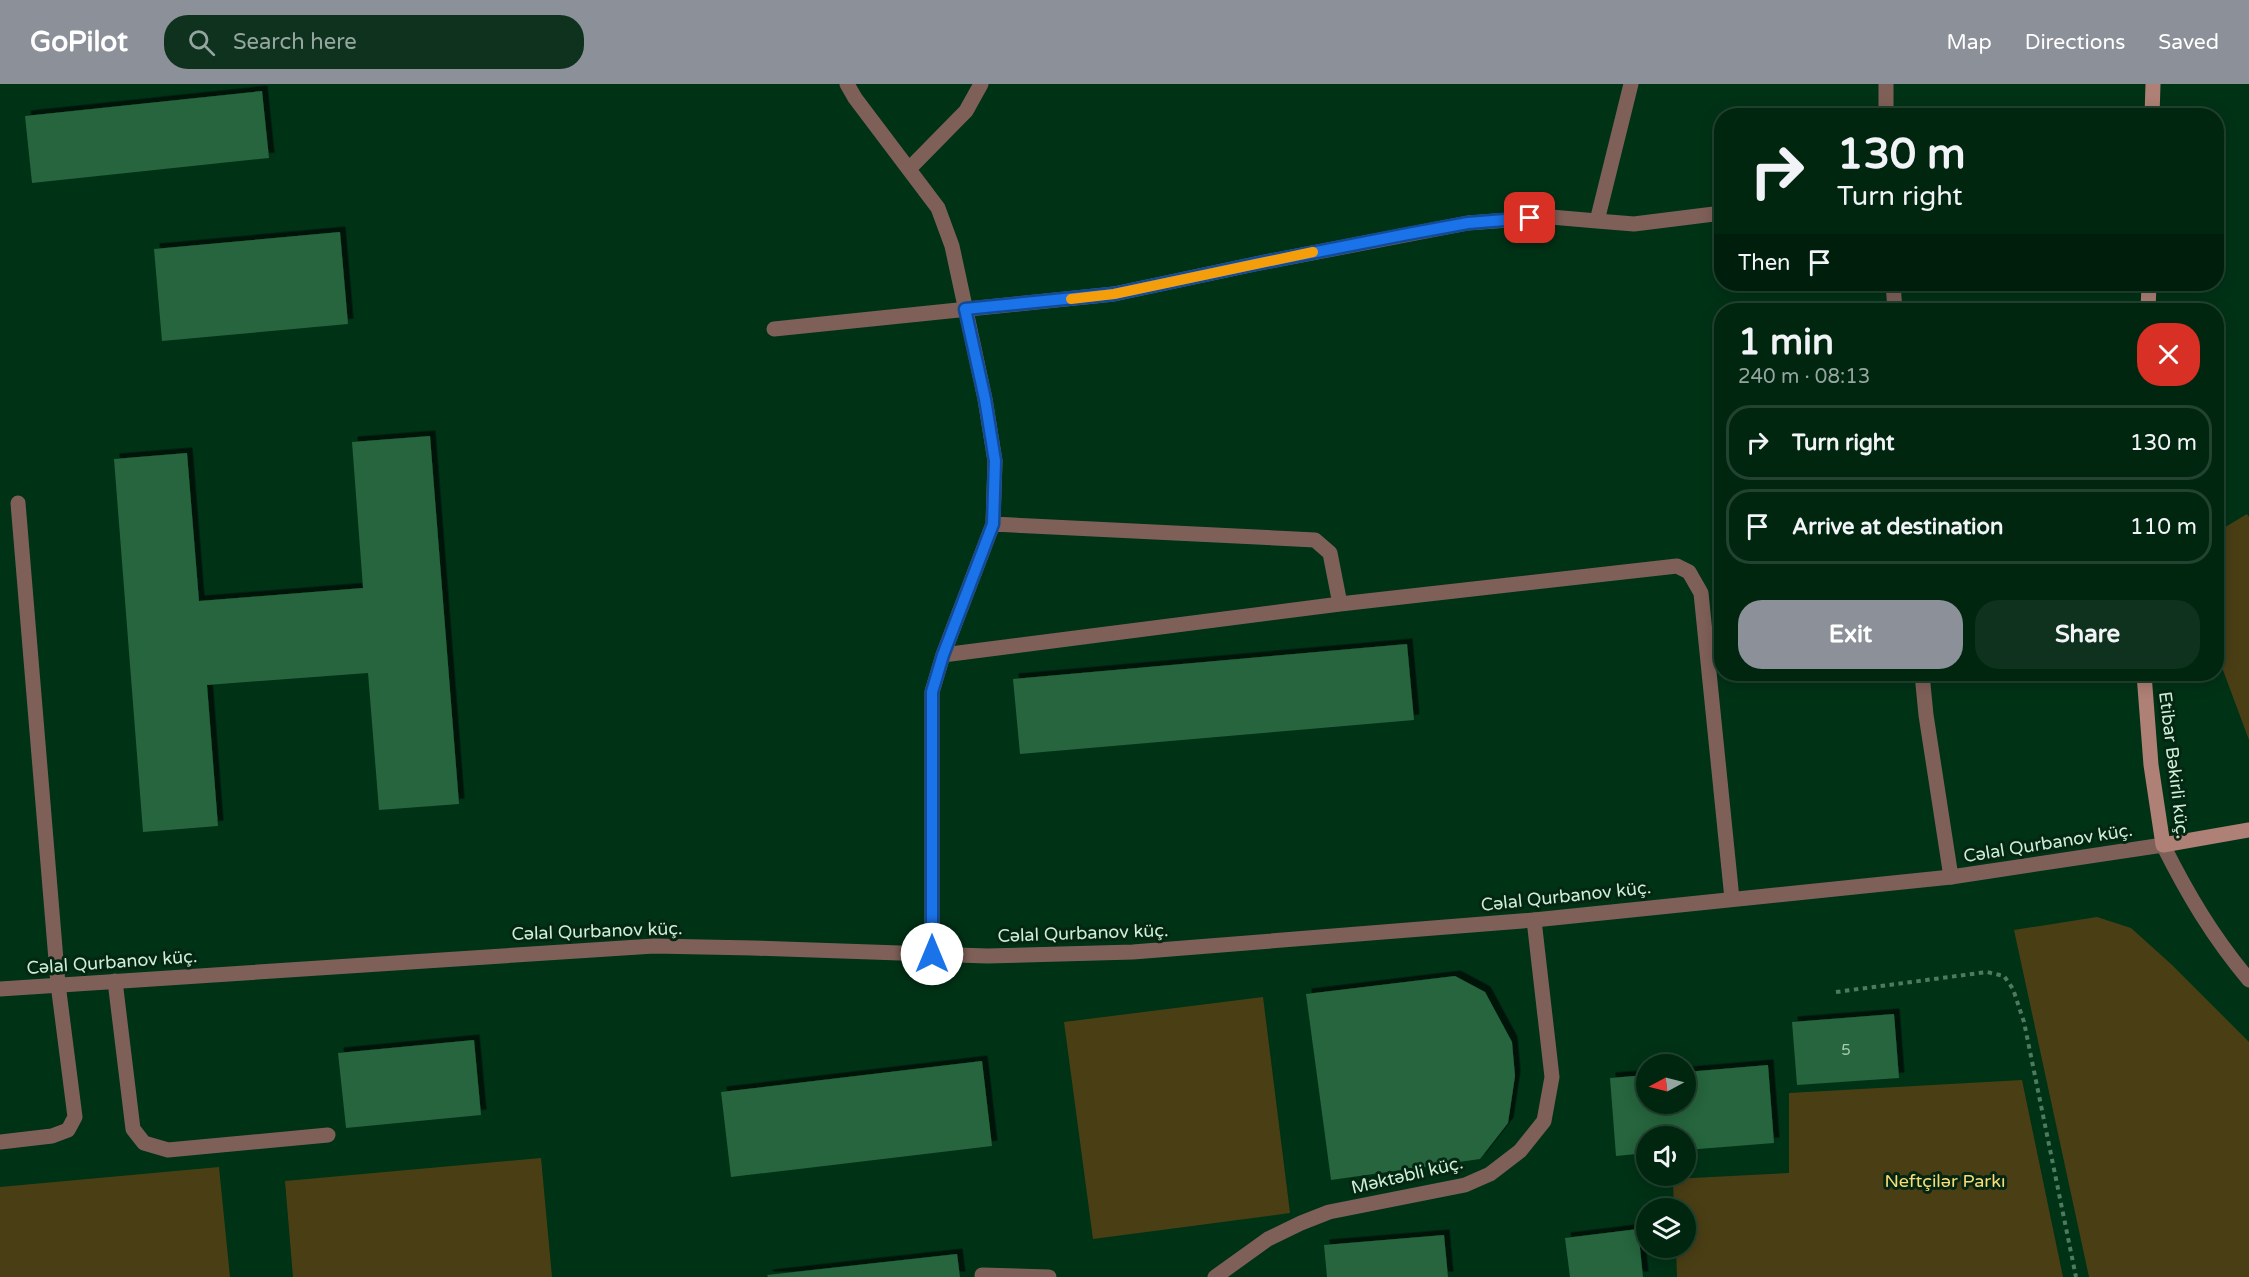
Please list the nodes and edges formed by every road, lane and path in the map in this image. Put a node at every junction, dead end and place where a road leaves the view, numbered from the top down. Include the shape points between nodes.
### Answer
1 (847, 84) edge
2 (981, 84) edge
3 (1631, 84) edge
4 (1886, 84) edge
5 (2153, 84) edge
6 (1886, 108) edge
7 (2152, 108) edge
8 (909, 169) junction
9 (1714, 214) edge
10 (1597, 221) junction
11 (965, 309) junction
12 (774, 329) dead end
13 (18, 503) dead end
14 (993, 524) junction
15 (1340, 604) junction
16 (943, 655) junction
17 (1923, 681) edge
18 (2145, 681) edge
19 (2249, 830) edge
20 (2163, 845) junction
21 (1951, 877) junction
22 (1732, 899) junction
23 (1534, 920) junction
24 (932, 954) junction
25 (2249, 980) edge
26 (115, 981) junction
27 (58, 984) junction
28 (0, 989) edge
29 (1836, 992) dead end
30 (328, 1135) dead end
31 (0, 1142) edge
32 (982, 1275) dead end
33 (1049, 1277) edge
34 (1215, 1277) edge
35 (2076, 1277) edge

1 - 8 street
2 - 8 street via 966,111
3 - 10 street
4 - 6 street
5 - 7 main road
8 - 11 street via 938,208 952,246
9 - 10 street via 1634,224
10 - 11 street via 1551,217 1468,223 1114,294
11 - 12 street
11 - 14 street via 995,461
13 - 27 street
14 - 15 street via 1315,540 1330,553
14 - 16 street
15 - 16 street
15 - 22 street via 1677,566 1689,572 1701,593
16 - 24 street via 932,692
17 - 21 street
18 - 20 main road, Etibar Bəkirli küç.
19 - 20 main road
20 - 21 street, Cəlal Qurbanov küç.
20 - 25 street, Etibar Bəkirli küç. via 2190,899
21 - 22 street, Cəlal Qurbanov küç.
22 - 23 street, Cəlal Qurbanov küç.
23 - 24 street, Cəlal Qurbanov küç. via 1133,952
23 - 34 street, Məktəbli küç. via 1552,1077 1544,1121 1520,1151 1490,1174 1465,1185 1329,1212 1301,1223 1268,1239
24 - 26 street, Cəlal Qurbanov küç. via 654,946
26 - 27 street, Cəlal Qurbanov küç.
26 - 30 street via 133,1130 144,1143 168,1150
27 - 28 street, Cəlal Qurbanov küç.
27 - 31 street via 75,1117 68,1130 52,1136
29 - 35 path via 1988,972 2004,976 2013,989 2024,1022
32 - 33 street

